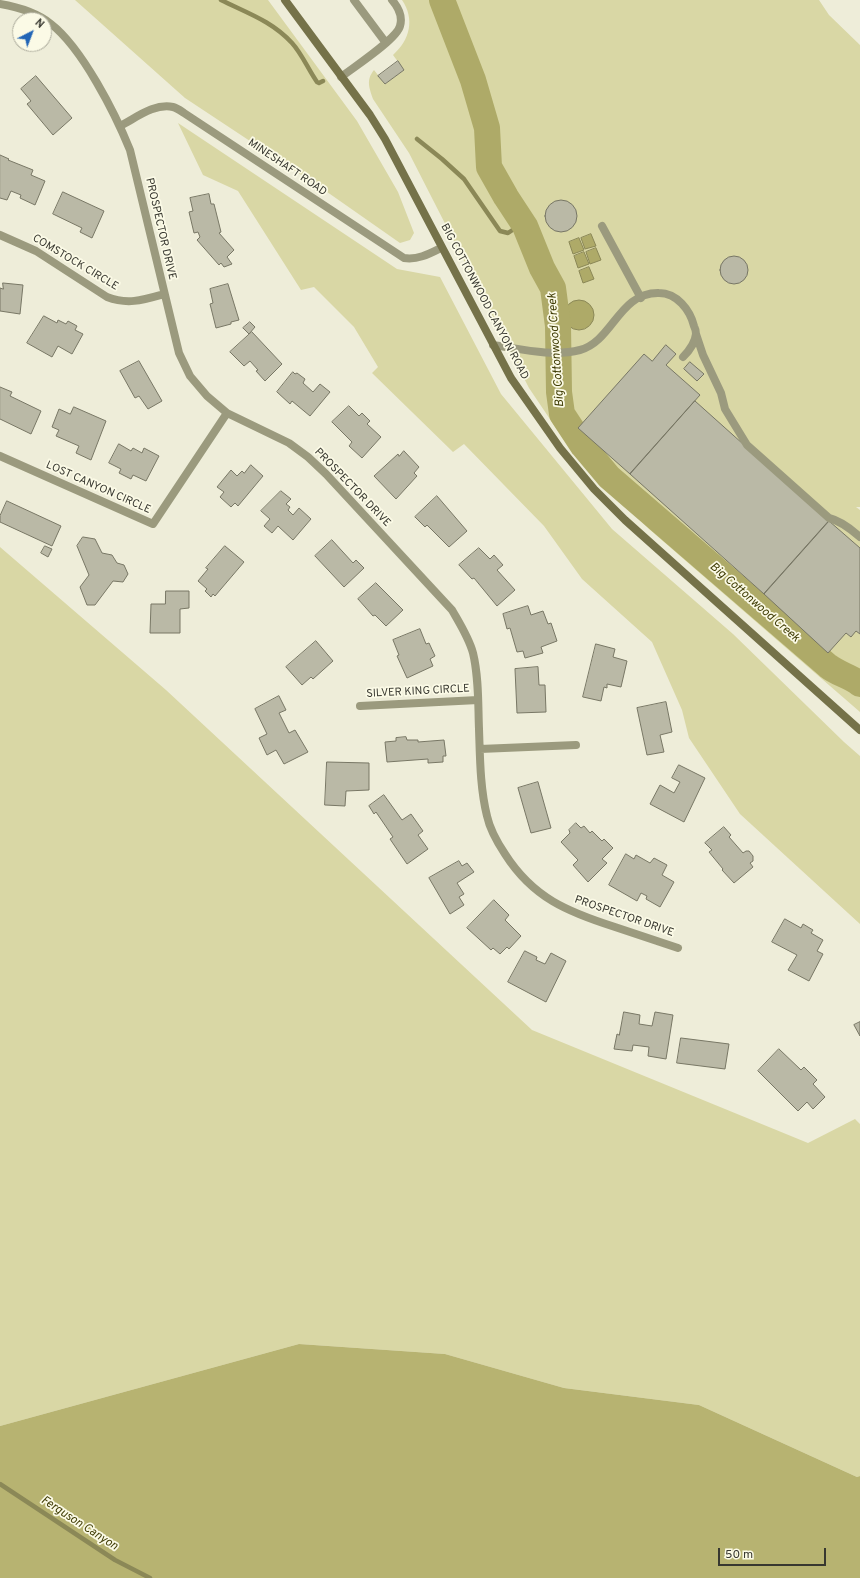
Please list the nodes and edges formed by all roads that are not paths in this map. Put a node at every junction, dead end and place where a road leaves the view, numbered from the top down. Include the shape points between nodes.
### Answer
1 (285, 0) edge
2 (354, 0) edge
3 (392, 0) edge
4 (0, 4) edge
5 (386, 43) junction
6 (342, 77) junction
7 (120, 126) junction
8 (602, 226) dead end
9 (0, 235) edge
10 (441, 248) junction
11 (164, 294) junction
12 (641, 298) junction
13 (696, 334) junction
14 (493, 345) junction
15 (683, 357) dead end
16 (227, 413) junction
17 (0, 456) edge
18 (860, 537) edge
19 (478, 700) junction
20 (360, 706) dead end
21 (860, 730) edge
22 (576, 745) dead end
23 (480, 749) junction
24 (678, 948) dead end

1 - 6 main road, BIG COTTONWOOD CANYON ROAD
2 - 5 street
3 - 5 street via 401,16 400,26
4 - 7 street, PROSPECTOR DRIVE via 33,13 51,24 66,38 92,76
5 - 6 street
6 - 10 main road, BIG COTTONWOOD CANYON ROAD via 385,139
7 - 10 street, MINESHAFT ROAD via 160,106 174,107 404,258 418,258
7 - 11 street, PROSPECTOR DRIVE via 130,150
8 - 12 street
9 - 11 street, COMSTOCK CIRCLE via 36,251 117,301 130,302
10 - 14 main road, BIG COTTONWOOD CANYON ROAD
11 - 16 street, PROSPECTOR DRIVE via 179,353 190,376 207,396
12 - 13 street via 658,293 672,296 692,317
12 - 14 street via 626,308 596,342 586,348 571,352 545,352
13 - 15 street via 692,347
13 - 18 street via 702,355 722,393 725,409 747,445 829,518 843,524
14 - 21 main road, BIG COTTONWOOD CANYON ROAD via 511,378 560,448 594,490
16 - 17 street, LOST CANYON CIRCLE via 153,524
16 - 19 street, PROSPECTOR DRIVE via 289,443 308,458 326,474 452,610 473,652
19 - 20 street, SILVER KING CIRCLE
19 - 23 street, PROSPECTOR DRIVE
22 - 23 street
23 - 24 street, PROSPECTOR DRIVE via 487,816 496,841 510,863 528,883 551,901 577,914

